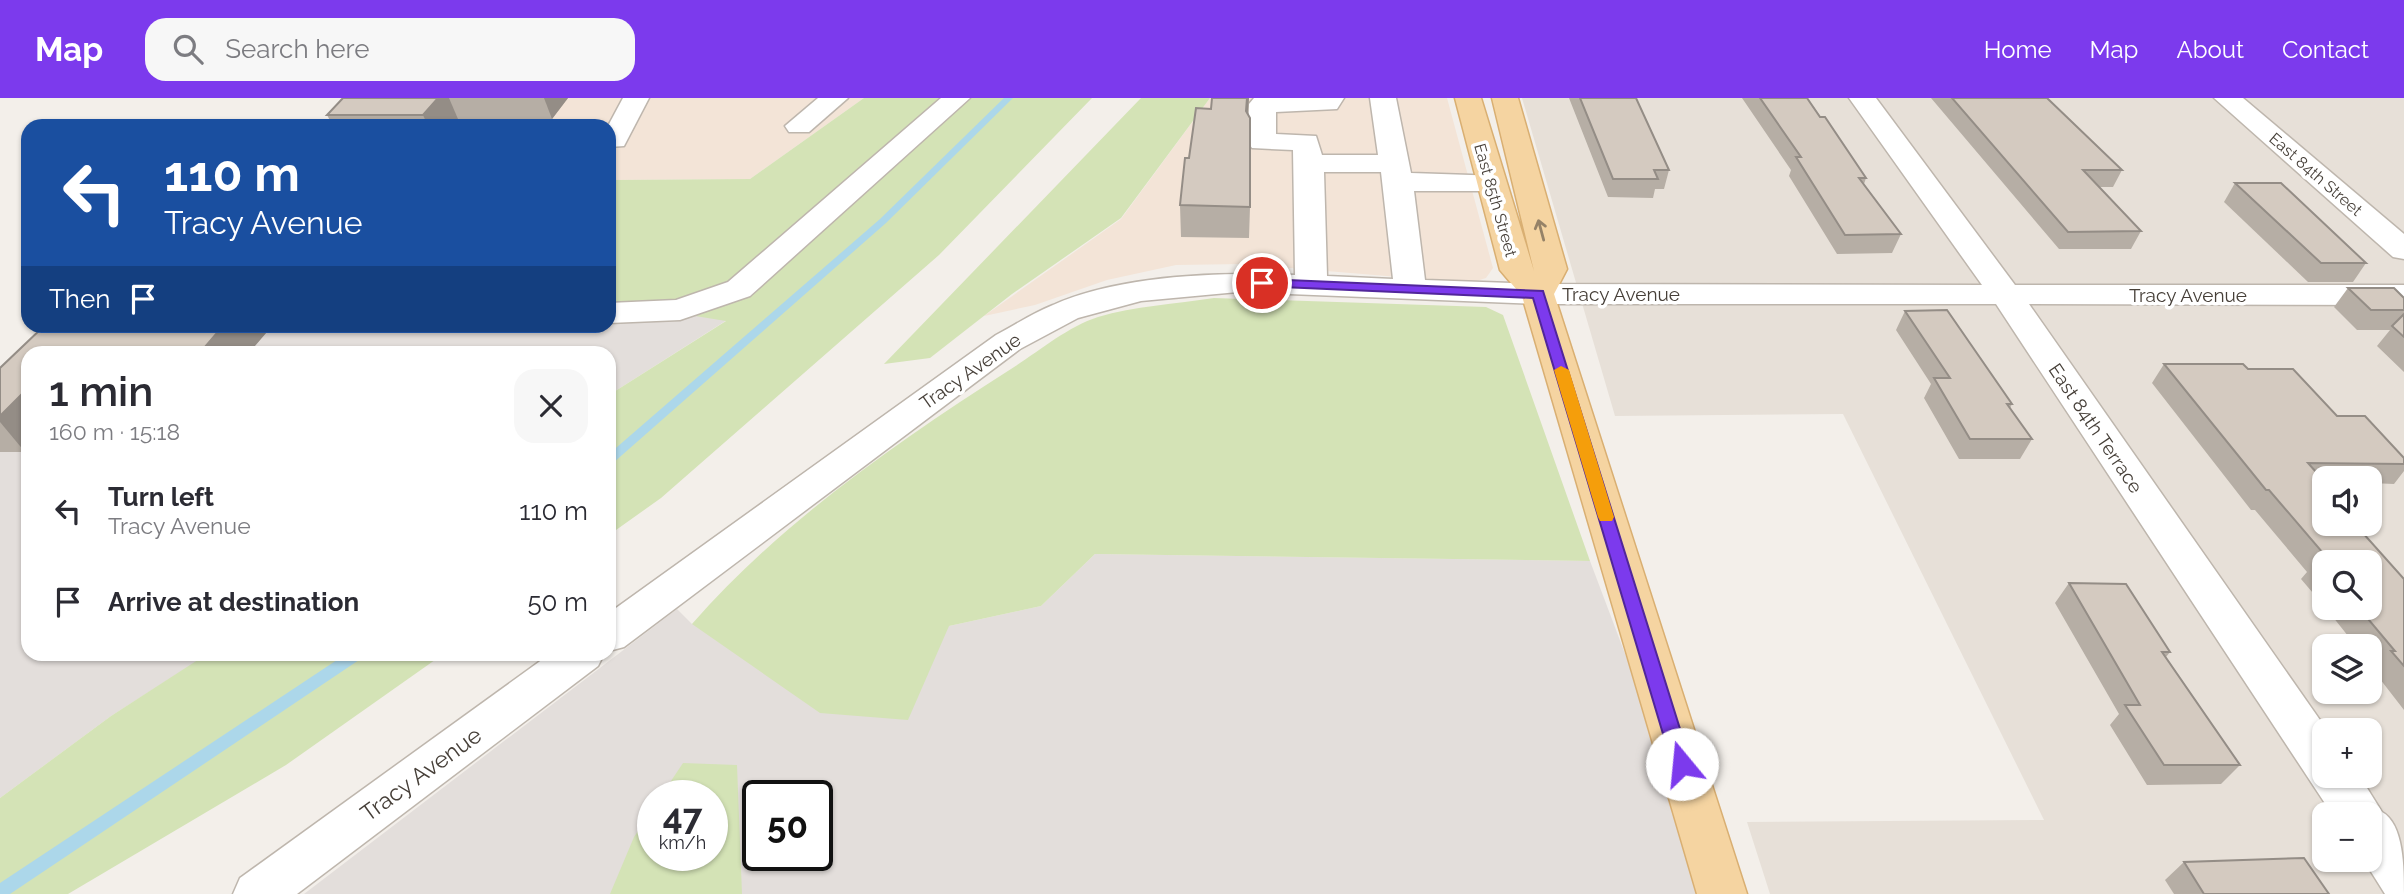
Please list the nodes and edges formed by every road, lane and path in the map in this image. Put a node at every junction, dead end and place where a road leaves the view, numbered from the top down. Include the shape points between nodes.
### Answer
1 (636, 98) edge
2 (835, 98) edge
3 (957, 98) edge
4 (1331, 98) edge
5 (1383, 98) edge
6 (1468, 98) edge
7 (1505, 98) edge
8 (1862, 98) edge
9 (2227, 98) edge
10 (799, 126) dead end
11 (616, 136) edge
12 (1309, 164) junction
13 (1396, 172) junction
14 (1491, 182) junction
15 (2404, 250) edge
16 (1311, 285) junction
17 (1410, 290) junction
18 (1538, 294) junction
19 (2006, 295) junction
20 (2404, 295) edge
21 (616, 313) edge
22 (616, 630) edge
23 (574, 661) edge
24 (2312, 744) edge
25 (2382, 847) edge
26 (2404, 880) edge
27 (258, 894) edge
28 (1721, 894) edge

1 - 11 street
2 - 10 street
3 - 21 street via 739,289 680,310
4 - 12 street via 1328,103 1262,104 1262,142 1306,142
5 - 13 street
6 - 14 main road, East 85th Street
18 -> 7 main road, East 85th Street via 1551,269
8 - 19 street, East 84th Terrace
9 - 15 street, East 84th Street
12 - 13 street
12 - 16 street
13 - 14 street
13 - 17 street
14 - 18 main road, East 85th Street via 1516,270
16 - 17 street, Tracy Avenue
16 - 22 street, Tracy Avenue via 1238,282 1139,291 1066,312 1008,342
17 - 18 street, Tracy Avenue
18 - 19 street, Tracy Avenue
18 - 28 main road, East 85th Street
19 - 20 street, Tracy Avenue
19 - 24 street, East 84th Terrace
23 - 27 street, Tracy Avenue
25 - 26 street

